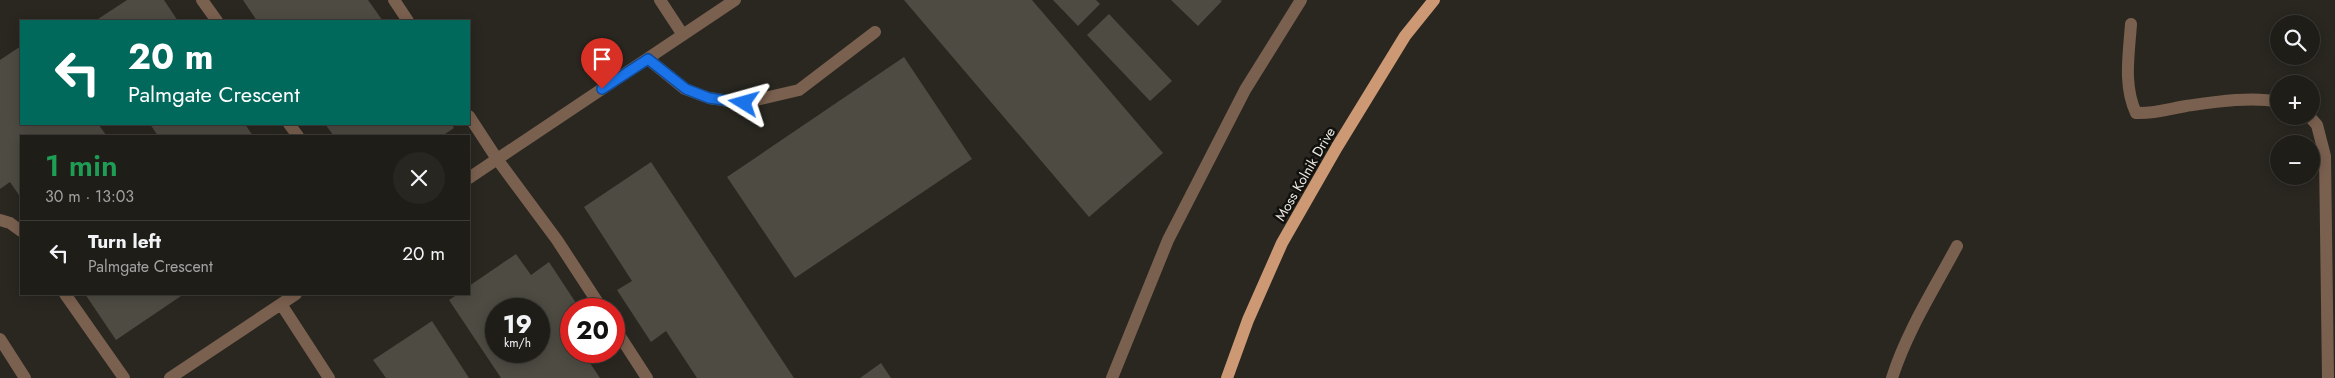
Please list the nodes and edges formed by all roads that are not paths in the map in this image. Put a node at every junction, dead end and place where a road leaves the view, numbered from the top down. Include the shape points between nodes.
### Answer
1 (202, 0) edge
2 (394, 0) edge
3 (660, 0) edge
4 (735, 0) edge
5 (1301, 0) edge
6 (1434, 0) edge
7 (216, 20) edge
8 (407, 20) edge
9 (2131, 24) dead end
10 (875, 32) dead end
11 (683, 35) junction
12 (648, 59) junction
13 (2270, 100) edge
14 (470, 118) edge
15 (2317, 125) edge
16 (497, 159) junction
17 (470, 177) edge
18 (0, 220) edge
19 (20, 230) edge
20 (1958, 246) dead end
21 (66, 295) edge
22 (294, 295) edge
23 (595, 298) edge
24 (281, 304) junction
25 (0, 340) edge
26 (625, 344) edge
27 (25, 378) edge
28 (124, 378) edge
29 (170, 378) edge
30 (329, 378) edge
31 (647, 378) edge
32 (1112, 378) edge
33 (1227, 378) edge
34 (1892, 378) edge
35 (2328, 378) edge

1 - 7 street
2 - 8 street
3 - 11 street
4 - 11 street
5 - 32 street via 1245,90 1168,240
6 - 33 main road, Moss Kolnik Drive via 1405,36 1282,243
9 - 13 street via 2127,85 2136,113
10 - 12 street via 799,90 744,103 709,98 686,89
11 - 12 street
12 - 16 street
14 - 16 street
15 - 35 street via 2325,156
16 - 17 street
16 - 23 street
18 - 19 street
20 - 34 street via 1920,313
21 - 28 street
22 - 24 street
24 - 29 street
24 - 30 street
25 - 27 street
26 - 31 street

